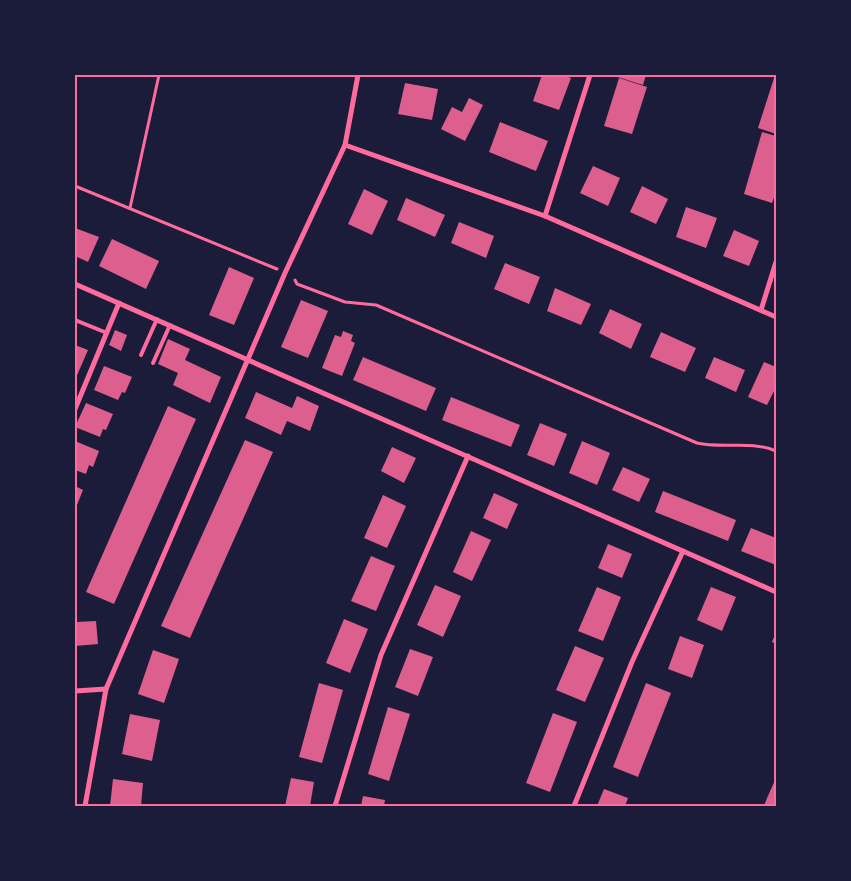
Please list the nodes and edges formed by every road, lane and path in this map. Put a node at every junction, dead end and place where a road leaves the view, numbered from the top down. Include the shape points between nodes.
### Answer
1 (159, 75) edge
2 (358, 75) edge
3 (590, 75) edge
4 (345, 145) junction
5 (75, 186) edge
6 (130, 208) junction
7 (545, 216) junction
8 (776, 262) edge
9 (285, 273) junction
10 (75, 284) edge
11 (119, 302) junction
12 (761, 310) junction
13 (776, 317) edge
14 (157, 319) junction
15 (75, 320) edge
16 (170, 325) junction
17 (107, 332) junction
18 (141, 355) dead end
19 (249, 359) junction
20 (153, 363) dead end
21 (75, 409) edge
22 (776, 451) edge
23 (468, 456) junction
24 (683, 550) junction
25 (776, 592) edge
26 (106, 689) junction
27 (75, 692) edge
28 (84, 806) edge
29 (335, 806) edge
30 (574, 806) edge

1 - 6 path
2 - 4 street
3 - 7 street
4 - 7 street
4 - 9 street
5 - 6 path
6 - 9 path
7 - 12 street
8 - 12 street
9 - 19 street
9 - 22 path via 297,284 345,302 376,305 697,443 714,446 750,444
10 - 11 street
11 - 14 street
11 - 17 street
12 - 13 street
14 - 16 street
14 - 18 lane
15 - 17 lane
16 - 19 street
16 - 20 lane
17 - 21 street
19 - 23 street
19 - 26 street
23 - 24 street
23 - 29 street via 381,655
24 - 25 street
24 - 30 street via 632,662
26 - 27 street
26 - 28 street

